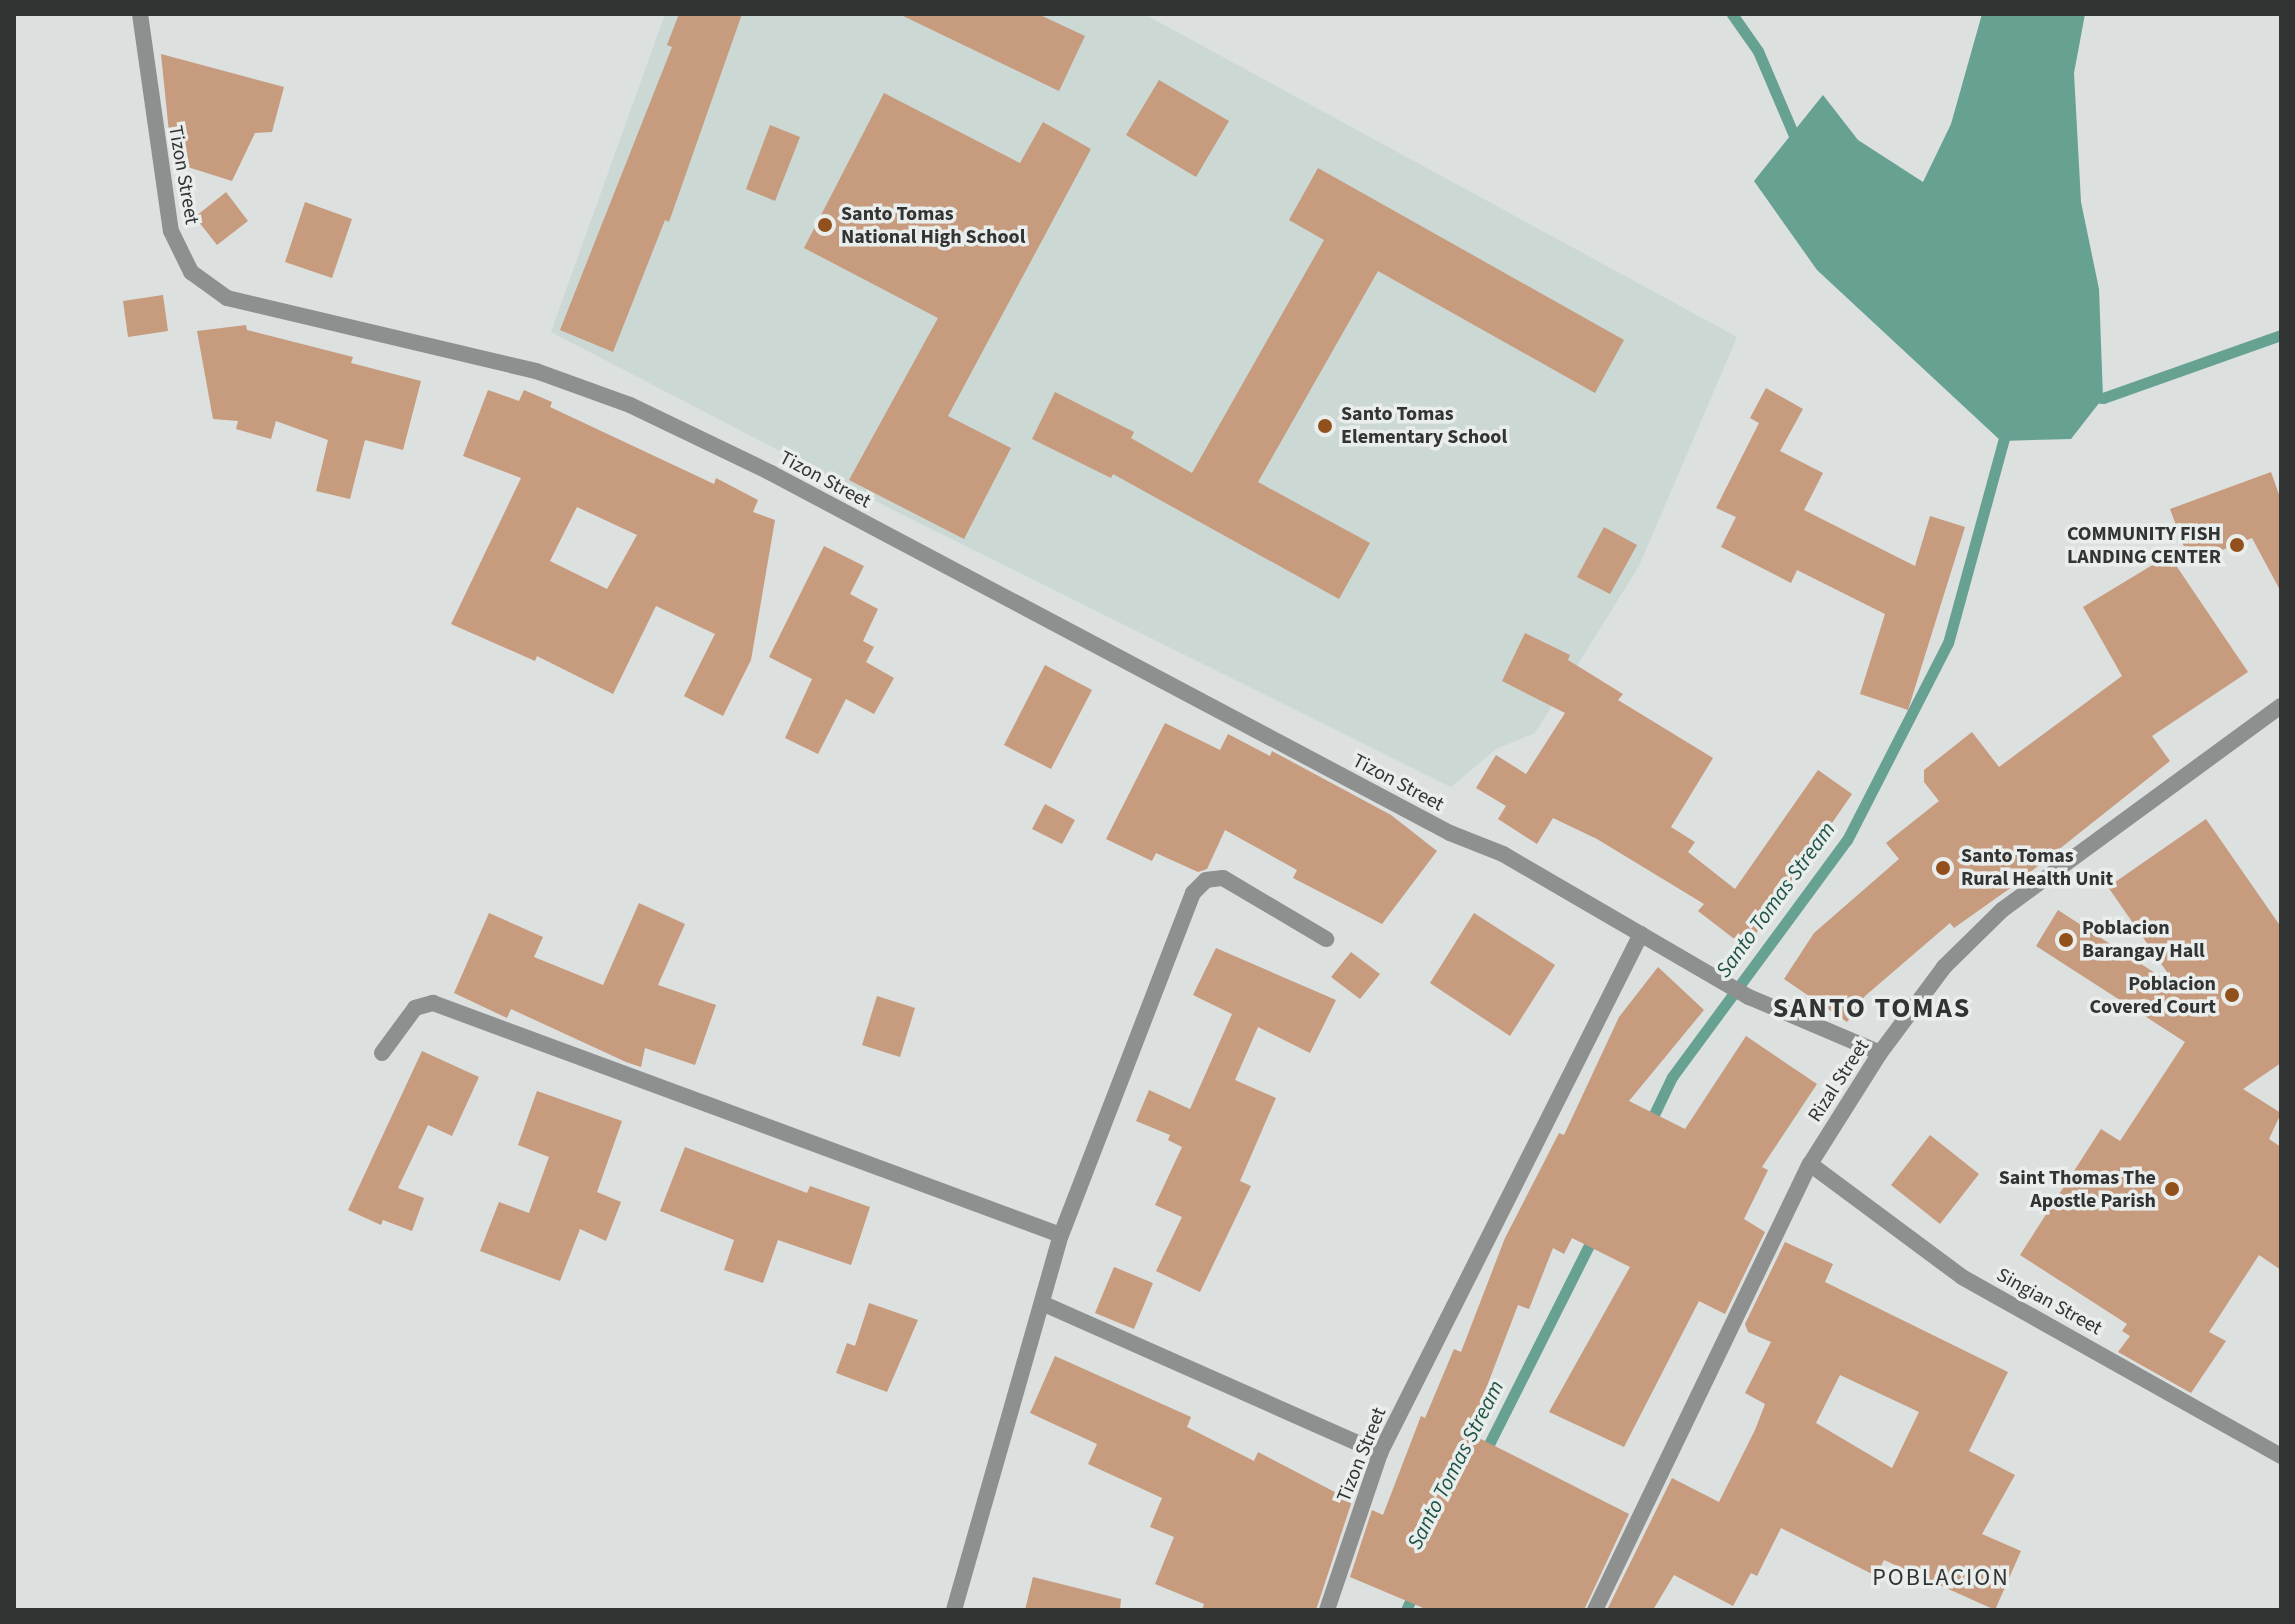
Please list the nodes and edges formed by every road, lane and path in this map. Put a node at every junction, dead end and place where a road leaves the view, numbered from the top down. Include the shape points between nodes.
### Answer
1 (140, 14) edge
2 (2281, 706) edge
3 (1641, 934) junction
4 (1326, 939) dead end
5 (382, 1053) dead end
6 (1880, 1053) junction
7 (1810, 1164) junction
8 (1061, 1235) junction
9 (1044, 1304) junction
10 (1380, 1453) junction
11 (2281, 1456) edge
12 (954, 1610) edge
13 (1327, 1610) edge
14 (1595, 1610) edge

1 - 3 street, Tizon Street via 171,231 191,272 227,298 536,371 630,405 771,473 1450,833 1503,854
2 - 6 street, Rizal Street via 2002,910 1944,967
3 - 6 street, Tizon Street via 1749,997
3 - 10 street, Tizon Street
4 - 8 street via 1223,878 1206,880 1193,893
5 - 8 street via 415,1008 433,1003
6 - 7 street, Rizal Street
7 - 11 street, Singian Street via 1962,1277
7 - 14 street, Rizal Street
8 - 9 street
9 - 10 street
9 - 12 street via 999,1438
10 - 13 street, Tizon Street

